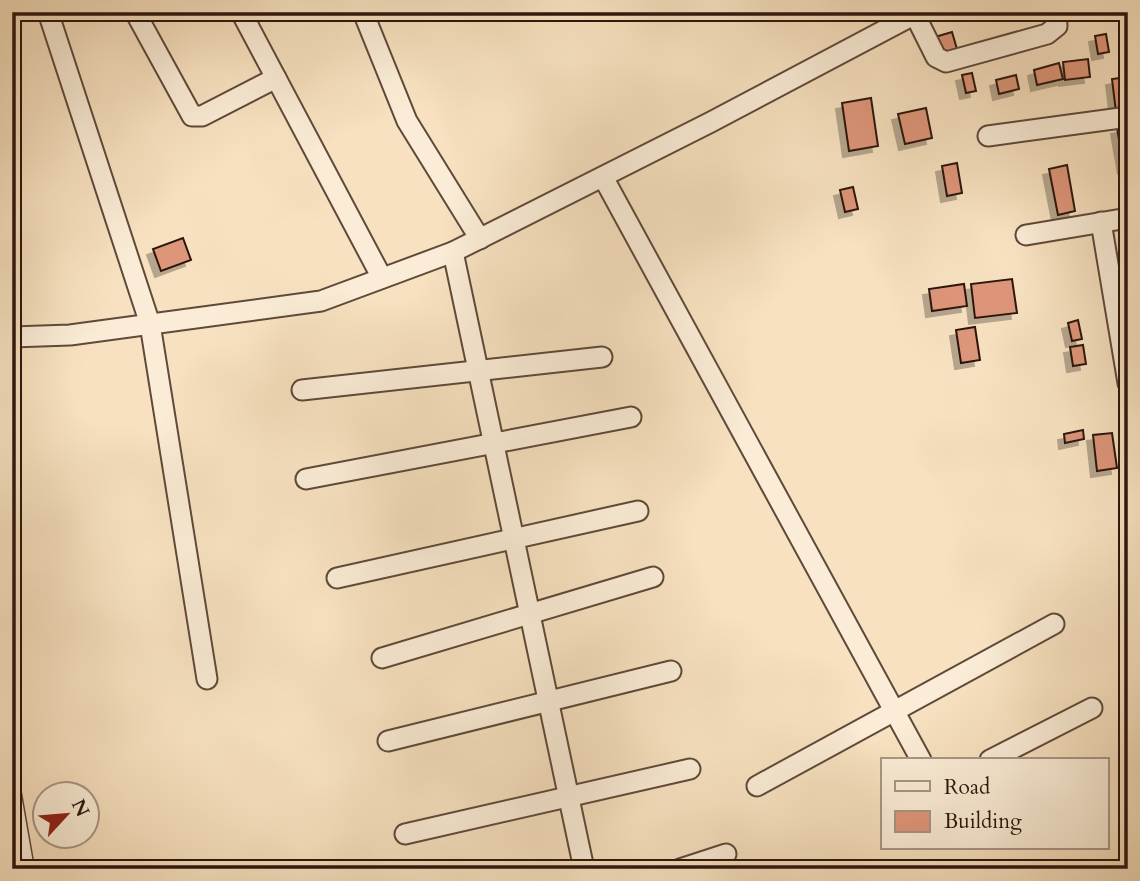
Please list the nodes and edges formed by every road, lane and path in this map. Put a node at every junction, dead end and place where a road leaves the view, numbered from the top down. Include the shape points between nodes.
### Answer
1 (48, 12) edge
2 (135, 12) edge
3 (241, 12) edge
4 (363, 12) edge
5 (1056, 12) edge
6 (917, 13) edge
7 (276, 78) junction
8 (1128, 117) edge
9 (988, 136) dead end
10 (603, 177) junction
11 (1128, 218) edge
12 (1101, 222) junction
13 (1026, 235) dead end
14 (480, 239) junction
15 (453, 252) junction
16 (382, 278) junction
17 (150, 324) junction
18 (12, 337) edge
19 (602, 357) dead end
20 (478, 371) junction
21 (1128, 383) edge
22 (302, 390) dead end
23 (631, 417) dead end
24 (494, 443) junction
25 (306, 479) dead end
26 (638, 511) dead end
27 (514, 538) junction
28 (653, 577) dead end
29 (337, 578) dead end
30 (530, 614) junction
31 (1054, 624) dead end
32 (382, 658) dead end
33 (671, 671) dead end
34 (207, 679) dead end
35 (548, 701) junction
36 (1092, 708) dead end
37 (894, 711) junction
38 (388, 741) dead end
39 (920, 758) edge
40 (994, 758) edge
41 (690, 769) dead end
42 (12, 772) edge
43 (757, 786) dead end
44 (569, 797) junction
45 (405, 834) dead end
46 (726, 854) dead end
47 (29, 869) edge
48 (584, 869) edge
49 (680, 869) edge

1 - 17 street
2 - 7 street via 192,116 202,116
3 - 7 street
4 - 14 street via 407,121
5 - 6 street via 1057,26 1047,34 946,62 936,57
6 - 10 street
7 - 16 street
8 - 9 street
10 - 14 street
10 - 37 street
11 - 12 street
12 - 13 street
12 - 21 street
14 - 15 street
15 - 16 street
15 - 20 street
16 - 17 street via 321,301
17 - 18 street
17 - 34 street
19 - 20 street
20 - 22 street
20 - 24 street
23 - 24 street
24 - 25 street
24 - 27 street
26 - 27 street
27 - 29 street
27 - 30 street
28 - 30 street
30 - 32 street
30 - 35 street
31 - 37 street
33 - 35 street
35 - 38 street
35 - 44 street
36 - 40 street
37 - 39 street
37 - 43 street
41 - 44 street
42 - 47 lane
44 - 45 street
44 - 48 street
46 - 49 street

